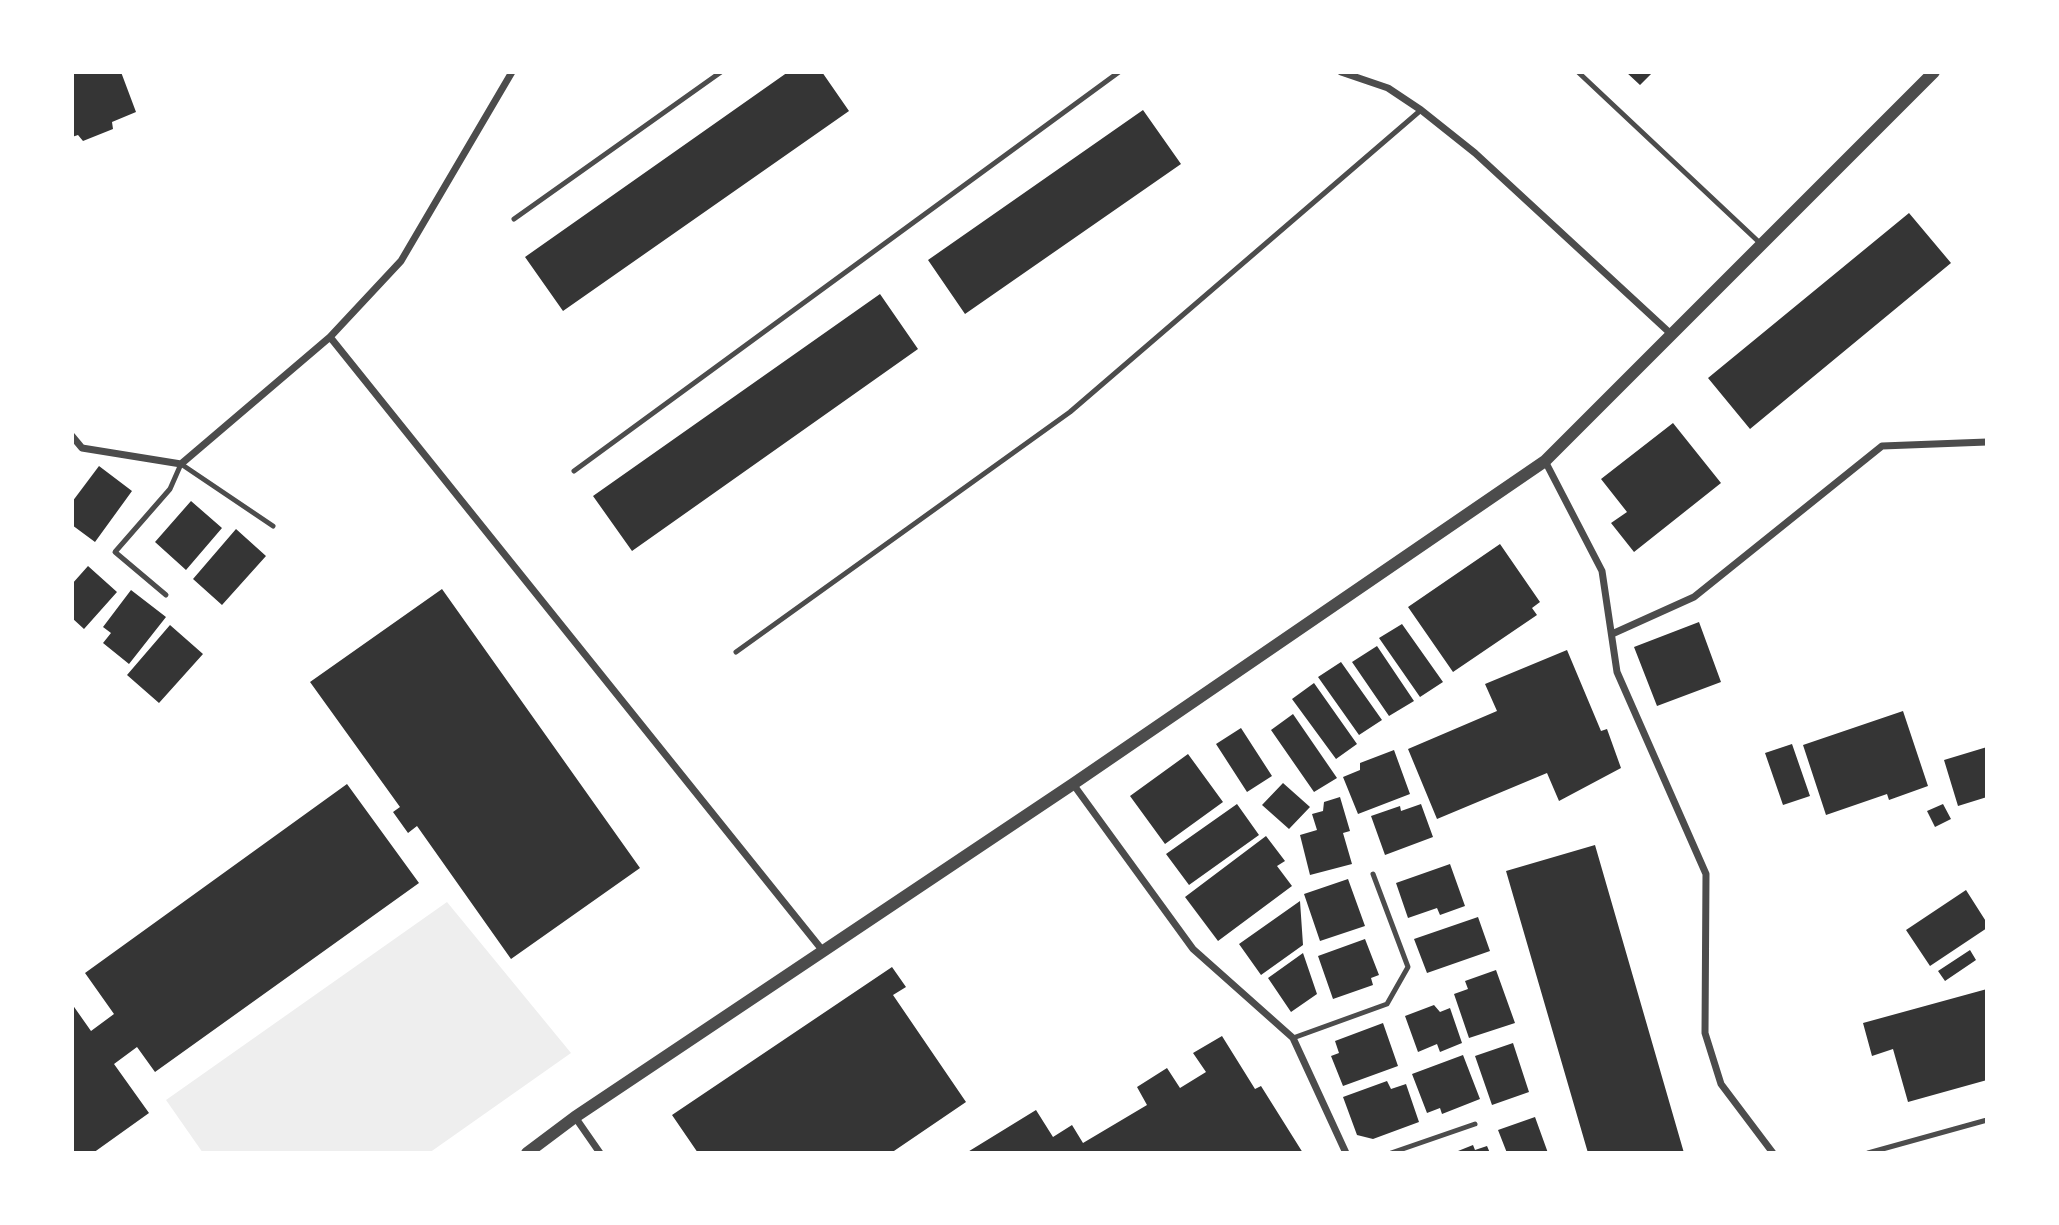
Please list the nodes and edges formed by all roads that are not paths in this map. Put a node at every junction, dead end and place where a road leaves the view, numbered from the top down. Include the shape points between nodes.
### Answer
1 (512, 72) edge
2 (721, 72) edge
3 (1119, 72) edge
4 (1341, 72) edge
5 (1578, 72) edge
6 (1934, 72) edge
7 (1421, 110) junction
8 (514, 219) dead end
9 (1761, 244) junction
10 (1671, 334) junction
11 (330, 337) junction
12 (72, 436) edge
13 (1987, 442) edge
14 (1545, 461) junction
15 (181, 464) junction
16 (574, 471) dead end
17 (273, 526) dead end
18 (166, 595) dead end
19 (1612, 634) junction
20 (736, 652) dead end
21 (1073, 784) junction
22 (1373, 874) dead end
23 (823, 951) junction
24 (1293, 1038) junction
25 (575, 1117) junction
26 (1987, 1120) edge
27 (1475, 1124) dead end
28 (527, 1153) edge
29 (600, 1153) edge
30 (1346, 1153) edge
31 (1391, 1153) edge
32 (1773, 1153) edge
33 (1868, 1153) edge

1 - 11 street via 401,261
2 - 8 lane
3 - 16 lane
4 - 7 street via 1388,88
5 - 9 lane
6 - 9 street
7 - 10 street via 1475,153
7 - 20 lane via 1070,412
9 - 10 street
10 - 14 street
11 - 15 street
11 - 23 street
12 - 15 street via 82,448
13 - 19 street via 1882,446 1694,597
14 - 19 street via 1602,571
14 - 21 street
15 - 17 lane
15 - 18 lane via 170,489 115,552
19 - 32 street via 1617,672 1706,874 1704,1032 1721,1084
21 - 23 street
21 - 24 street via 1193,949
22 - 24 lane via 1408,967 1387,1004
23 - 25 street
24 - 30 street
25 - 28 street
25 - 29 street
26 - 33 lane
27 - 31 lane

